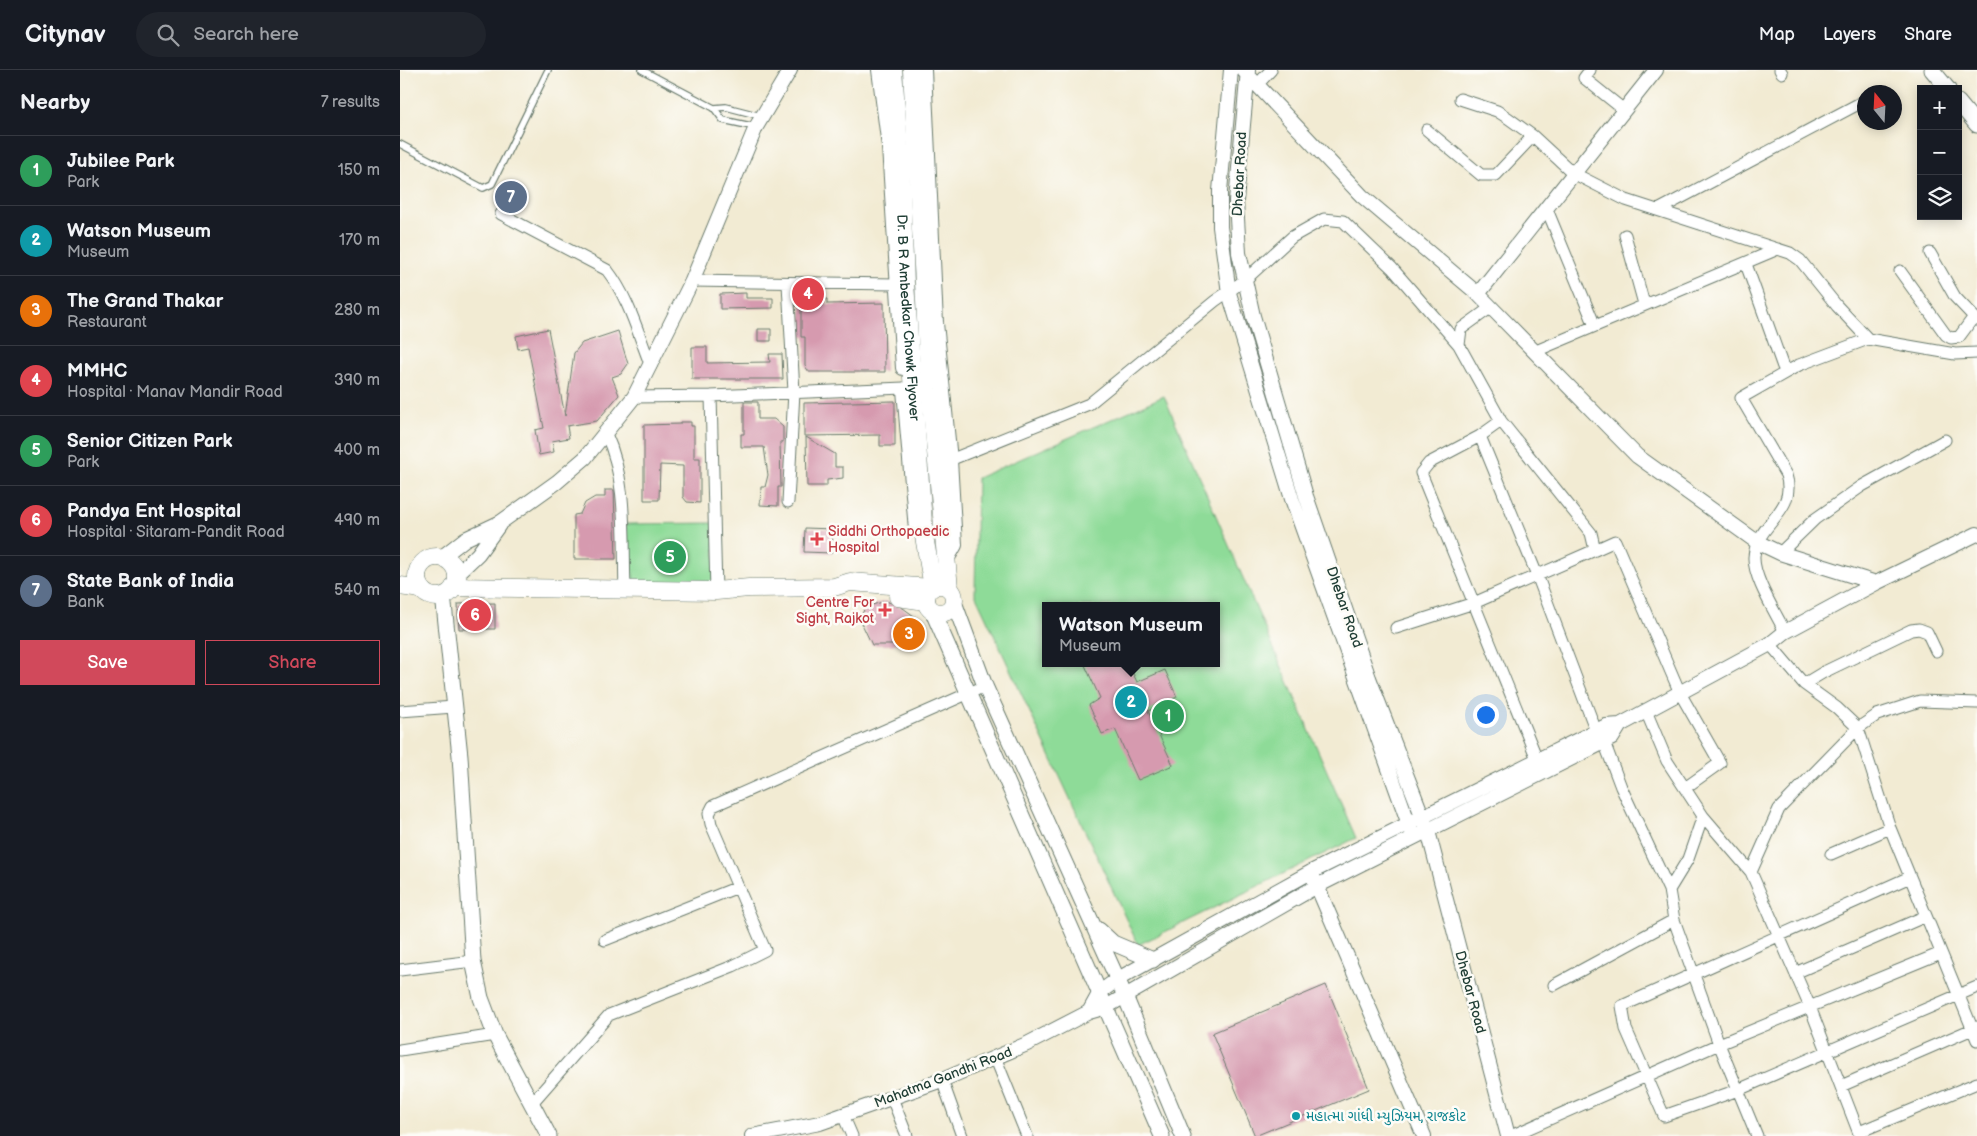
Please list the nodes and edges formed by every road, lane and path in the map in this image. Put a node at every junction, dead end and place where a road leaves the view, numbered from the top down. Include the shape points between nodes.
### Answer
1 (548, 70) edge
2 (642, 70) edge
3 (790, 70) edge
4 (879, 70) edge
5 (893, 70) edge
6 (912, 70) edge
7 (924, 70) edge
8 (1231, 70) edge
9 (1271, 70) edge
10 (1590, 70) edge
11 (1656, 70) edge
12 (1932, 70) edge
13 (1249, 75) edge
14 (1945, 85) edge
15 (1460, 99) dead end
16 (1857, 105) edge
17 (1962, 107) edge
18 (714, 108) junction
19 (1624, 110) junction
20 (759, 122) junction
21 (1977, 125) edge
22 (1427, 130) dead end
23 (1533, 136) junction
24 (400, 144) edge
25 (1573, 173) junction
26 (1546, 207) junction
27 (1658, 210) junction
28 (501, 214) dead end
29 (1625, 235) dead end
30 (1778, 249) junction
31 (1930, 253) dead end
32 (1746, 264) junction
33 (1900, 271) dead end
34 (1245, 280) junction
35 (692, 281) junction
36 (788, 284) junction
37 (896, 284) junction
38 (1229, 293) junction
39 (1478, 294) junction
40 (1644, 304) junction
41 (1490, 308) junction
42 (1975, 319) edge
43 (1596, 326) junction
44 (1868, 339) junction
45 (1458, 345) junction
46 (1536, 351) junction
47 (1977, 353) edge
48 (651, 366) junction
49 (1790, 370) junction
50 (904, 388) junction
51 (794, 392) junction
52 (711, 396) junction
53 (634, 397) junction
54 (1500, 421) junction
55 (606, 434) junction
56 (1480, 436) junction
57 (1945, 440) dead end
58 (950, 460) junction
59 (788, 502) dead end
60 (501, 522) junction
61 (1977, 534) edge
62 (1757, 542) junction
63 (1595, 550) junction
64 (1780, 553) junction
65 (442, 557) junction
66 (937, 562) junction
67 (417, 571) junction
68 (400, 575) edge
69 (1537, 575) junction
70 (1876, 583) junction
71 (400, 586) edge
72 (451, 586) junction
73 (421, 589) junction
74 (625, 590) junction
75 (716, 591) junction
76 (937, 596) junction
77 (1474, 603) junction
78 (1396, 628) dead end
79 (1785, 632) junction
80 (1770, 644) junction
81 (1936, 651) dead end
82 (1804, 684) junction
83 (985, 686) junction
84 (1680, 692) junction
85 (967, 693) junction
86 (1977, 703) edge
87 (454, 707) junction
88 (400, 711) edge
89 (1646, 711) junction
90 (1858, 728) junction
91 (1600, 736) junction
92 (1537, 759) junction
93 (1685, 788) junction
94 (1421, 815) junction
95 (1703, 816) junction
96 (1408, 822) junction
97 (1890, 828) junction
98 (1428, 831) junction
99 (1415, 837) junction
100 (1831, 854) dead end
101 (1311, 872) junction
102 (1751, 872) junction
103 (1910, 877) junction
104 (1317, 886) junction
105 (738, 887) junction
106 (1669, 890) junction
107 (1926, 916) junction
108 (1674, 920) junction
109 (1094, 925) junction
110 (1780, 938) junction
111 (605, 940) dead end
112 (1941, 953) junction
113 (1153, 960) junction
114 (472, 961) junction
115 (400, 970) edge
116 (1795, 973) junction
117 (1694, 976) junction
118 (1118, 979) junction
119 (1554, 985) dead end
120 (1977, 987) edge
121 (1100, 992) junction
122 (1958, 995) junction
123 (1125, 996) junction
124 (1106, 1007) junction
125 (1810, 1007) junction
126 (1088, 1012) junction
127 (1976, 1032) edge
128 (495, 1035) junction
129 (1719, 1044) junction
130 (400, 1050) edge
131 (1827, 1051) junction
132 (995, 1057) junction
133 (1646, 1076) junction
134 (942, 1080) junction
135 (1977, 1083) edge
136 (1841, 1086) junction
137 (1738, 1090) junction
138 (892, 1098) junction
139 (532, 1103) junction
140 (843, 1115) junction
141 (1860, 1134) edge
142 (549, 1136) edge
143 (752, 1136) edge
144 (852, 1136) edge
145 (907, 1136) edge
146 (962, 1136) edge
147 (1027, 1136) edge
148 (1162, 1136) edge
149 (1183, 1136) edge
150 (1424, 1136) edge
151 (1510, 1136) edge
152 (1757, 1136) edge

1 - 24 lane via 488,187 483,188
2 - 18 lane
3 - 20 street
4 - 37 street via 889,147
5 - 66 main road, Dr. B R Ambedkar Chowk Flyover via 924,536
6 - 66 main road, Dr. B R Ambedkar Chowk Flyover via 930,389 943,533
7 - 58 street via 936,323
8 - 38 street, Dhebar Road via 1220,191 1220,227
9 - 13 street
10 - 19 street via 1584,78
11 - 19 street
12 - 14 main road
13 - 34 street, Dhebar Road via 1236,201 1239,253
13 - 39 street via 1362,196
15 - 23 street via 1497,111
16 - 27 street
17 - 21 main road
18 - 20 lane via 726,107
18 - 20 lane via 723,120
19 - 25 street
20 - 35 street
22 - 23 street via 1482,175 1489,176 1496,175
23 - 25 street
25 - 26 street
25 - 27 street via 1626,200
26 - 39 street
26 - 43 street
27 - 30 street
28 - 48 street via 607,270 624,298
29 - 40 street
30 - 32 street
30 - 44 street via 1800,260
31 - 42 street via 1950,290
32 - 40 street
32 - 49 street via 1783,367
33 - 42 street via 1952,338 1960,336
34 - 38 street
34 - 45 street via 1292,237 1324,219 1343,221 1392,268
34 - 94 street, Dhebar Road via 1268,372 1306,496
35 - 36 street
35 - 48 street
36 - 37 street
36 - 51 street
37 - 50 street
38 - 58 street via 1089,404
38 - 96 street, Dhebar Road via 1292,499
39 - 41 street
40 - 43 street
41 - 45 street via 1461,329
41 - 46 street
43 - 46 street
44 - 47 street via 1955,354
44 - 49 street
45 - 54 street
46 - 62 street via 1637,456
48 - 53 street
49 - 62 street via 1741,398 1790,485 1786,502
50 - 51 street
50 - 66 street via 918,550 920,556
51 - 52 street
51 - 59 street
52 - 53 street
52 - 75 street
53 - 55 street
54 - 56 street
54 - 63 street via 1591,533
55 - 60 street via 557,482
55 - 74 street via 617,463
56 - 69 street
56 - 77 street via 1429,463 1422,473
57 - 64 street via 1862,486 1815,519
58 - 66 street via 955,545
60 - 65 street via 466,539
60 - 72 street
61 - 70 street
62 - 64 street
62 - 79 street via 1756,574
63 - 69 street
63 - 84 street via 1615,541
64 - 70 street
65 - 67 main road via 424,561
65 - 72 main road via 452,564
66 - 76 main road
67 - 68 main road
67 - 73 main road
69 - 77 street
69 - 91 street
70 - 79 street
71 - 73 main road
72 - 73 main road via 431,596
72 - 74 main road
72 - 87 main road
74 - 75 main road
75 - 76 main road via 834,587 850,582
76 - 83 main road
76 - 85 main road
77 - 78 street
77 - 92 street
79 - 80 street
80 - 82 street
80 - 84 street
81 - 82 street via 1927,632 1911,630
82 - 90 street
83 - 85 street
83 - 109 main road
84 - 89 street
84 - 93 street via 1720,763
85 - 105 street via 714,806 709,814 711,824
85 - 121 main road
86 - 90 street via 1920,701 1877,715
87 - 88 street
87 - 114 main road via 460,756
89 - 91 street via 1620,725 1612,738
89 - 93 street via 1667,761
90 - 97 street
90 - 102 street via 1779,810
91 - 92 street
91 - 98 street, Mahatma Gandhi Road
91 - 106 street
92 - 94 street
93 - 95 street
94 - 96 street
94 - 98 street, Dhebar Road
95 - 102 street
95 - 106 street via 1688,859
96 - 99 street, Dhebar Road
96 - 101 street
97 - 100 street
97 - 103 street
98 - 99 street, Mahatma Gandhi Road
98 - 151 street, Dhebar Road
99 - 104 street, Mahatma Gandhi Road
101 - 104 street
101 - 113 street
102 - 110 street
103 - 107 street
103 - 110 street
104 - 123 street, Mahatma Gandhi Road
104 - 150 street
105 - 111 street
105 - 139 street via 765,950 609,1016
106 - 108 street
107 - 112 street
107 - 116 street
108 - 117 street
108 - 119 street
109 - 113 main road via 1113,943
109 - 118 main road
110 - 116 street
110 - 117 street
112 - 122 street
112 - 125 street
113 - 118 street
114 - 115 street
114 - 128 main road
116 - 125 street
117 - 129 street
117 - 133 street via 1622,1006 1626,1029
118 - 121 street
118 - 123 main road
120 - 122 street
121 - 124 main road
121 - 126 street
122 - 127 street
122 - 131 street
123 - 124 street, Mahatma Gandhi Road
123 - 149 main road
124 - 126 street, Mahatma Gandhi Road
124 - 148 main road
125 - 129 street
125 - 131 street
126 - 132 street, Mahatma Gandhi Road
127 - 136 street
128 - 130 street
128 - 139 main road
129 - 133 street
129 - 137 street
131 - 136 street
131 - 137 street
132 - 134 street, Mahatma Gandhi Road
132 - 147 street
133 - 137 street via 1664,1116
133 - 151 street
134 - 138 street, Mahatma Gandhi Road
134 - 146 street
135 - 141 street
136 - 141 street
137 - 152 street
138 - 140 street, Mahatma Gandhi Road
138 - 145 street
139 - 142 main road
140 - 143 street, Mahatma Gandhi Road via 820,1123
140 - 144 street

